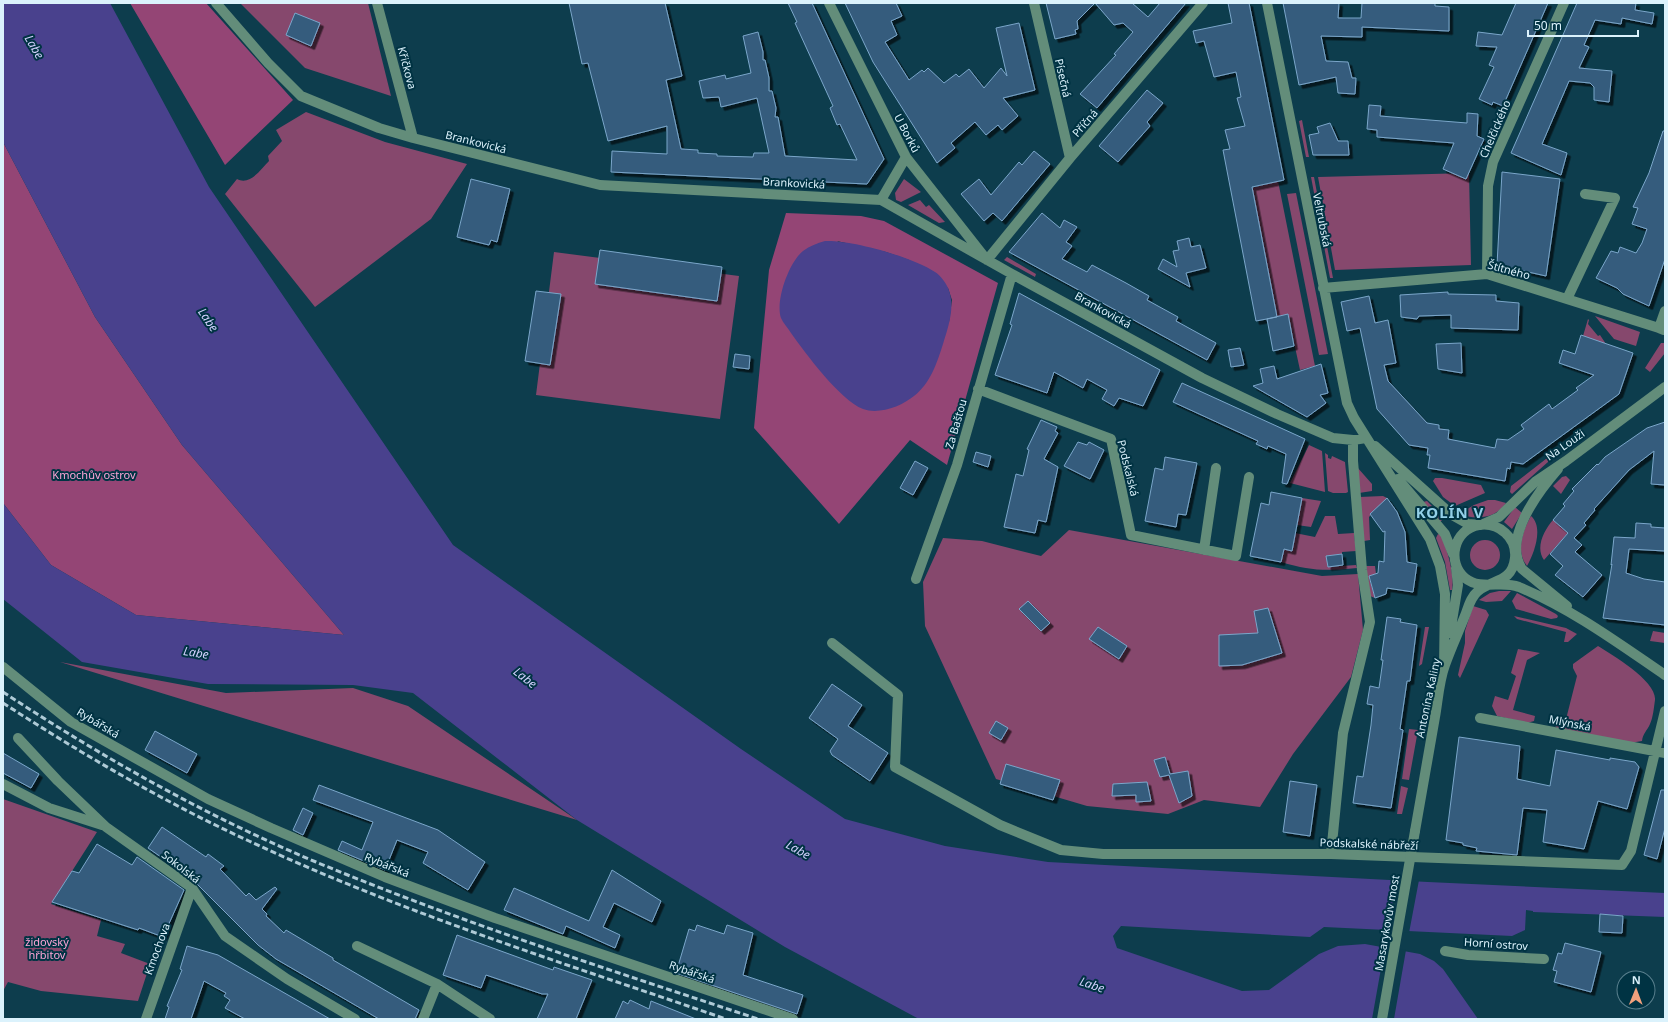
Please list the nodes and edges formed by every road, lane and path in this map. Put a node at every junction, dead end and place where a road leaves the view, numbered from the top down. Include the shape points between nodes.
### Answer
1 (216, 3) edge
2 (377, 3) edge
3 (829, 3) edge
4 (1034, 3) edge
5 (1203, 3) edge
6 (1267, 3) edge
7 (1564, 3) edge
8 (413, 138) junction
9 (906, 157) junction
10 (1070, 158) junction
11 (1585, 194) dead end
12 (881, 200) junction
13 (987, 260) junction
14 (1012, 274) junction
15 (1487, 274) junction
16 (1323, 288) junction
17 (1567, 299) junction
18 (1665, 311) edge
19 (1662, 329) edge
20 (1665, 387) edge
21 (978, 389) junction
22 (1366, 438) junction
23 (1353, 440) junction
24 (1566, 461) junction
25 (1216, 468) dead end
26 (1248, 477) dead end
27 (1481, 525) junction
28 (1204, 550) junction
29 (1515, 551) junction
30 (1454, 559) junction
31 (916, 579) dead end
32 (1492, 585) junction
33 (1583, 619) junction
34 (832, 643) dead end
35 (1444, 667) junction
36 (3, 668) edge
37 (1665, 675) edge
38 (1665, 711) edge
39 (1480, 718) dead end
40 (18, 738) dead end
41 (1660, 752) edge
42 (3, 784) edge
43 (106, 827) junction
44 (1415, 831) joint
45 (1331, 854) junction
46 (192, 888) junction
47 (357, 946) dead end
48 (1445, 951) dead end
49 (1544, 960) dead end
50 (438, 984) junction
51 (146, 1019) edge
52 (355, 1019) edge
53 (423, 1019) edge
54 (490, 1019) edge
55 (793, 1019) edge
56 (1382, 1019) edge

1 - 8 street, Brankovická via 268,63 301,96 379,128
2 - 8 street, Křičkova
3 - 9 street, U Borků
4 - 10 street, Písečná
5 - 10 street, Příčná
6 - 16 street, Veltrubská
7 - 15 street, Chelčického via 1493,162 1488,186
8 - 12 street, Brankovická via 600,185
9 - 12 street
9 - 13 street, U Borků
10 - 13 street, Příčná
11 - 17 street via 1615,198
12 - 13 street, Brankovická
13 - 14 street, Brankovická
14 - 21 street, Za Baštou
14 - 23 street, Brankovická via 1202,378 1313,430 1333,438
15 - 16 street, Štítného
15 - 17 street, Štítného
16 - 22 street, Veltrubská via 1348,403
17 - 19 street, Štítného
18 - 19 street
20 - 24 street, Na Louži
21 - 28 street, Podskalská via 1111,439 1131,535
21 - 31 street, Za Baštou via 957,465
22 - 23 street, Brankovická
22 - 27 street via 1452,515 1468,524
22 - 30 street via 1445,534
22 - 35 street via 1430,539 1438,559 1446,594
23 - 45 street via 1362,570 1370,622 1344,733
24 - 27 street, Na Louži via 1534,482 1499,517
24 - 29 street via 1545,485 1528,511 1519,530
25 - 28 street
26 - 28 street, Podskalská via 1236,556
27 - 29 street via 1493,526 1506,533
27 - 30 street via 1463,533 1455,546
29 - 32 street via 1509,573
29 - 33 street via 1517,562 1526,574
30 - 32 street via 1461,574 1470,582
30 - 35 street via 1458,585
32 - 33 street via 1501,583 1518,587
32 - 35 street, Antonína Kaliny via 1478,591 1471,600
33 - 37 street
34 - 45 street, Podskalské nábřeží via 898,695 895,767 1000,825 1061,850 1103,854
35 - 44 street, Antonína Kaliny
36 - 55 street, Rybářská via 71,722 208,799 272,828 385,878
38 - 41 street
39 - 41 street, Mlýnská
40 - 43 street, Sokolská
41 - 45 street, Podskalské nábřeží via 1631,852 1622,865
42 - 43 street via 49,808
43 - 46 street, Sokolská
44 - 56 street, Masarykovův most, bridge
46 - 51 street, Kmochova
46 - 52 street, Sokolská via 225,936 287,979
47 - 50 street
48 - 49 street, Horní ostrov
50 - 53 street
50 - 54 street

